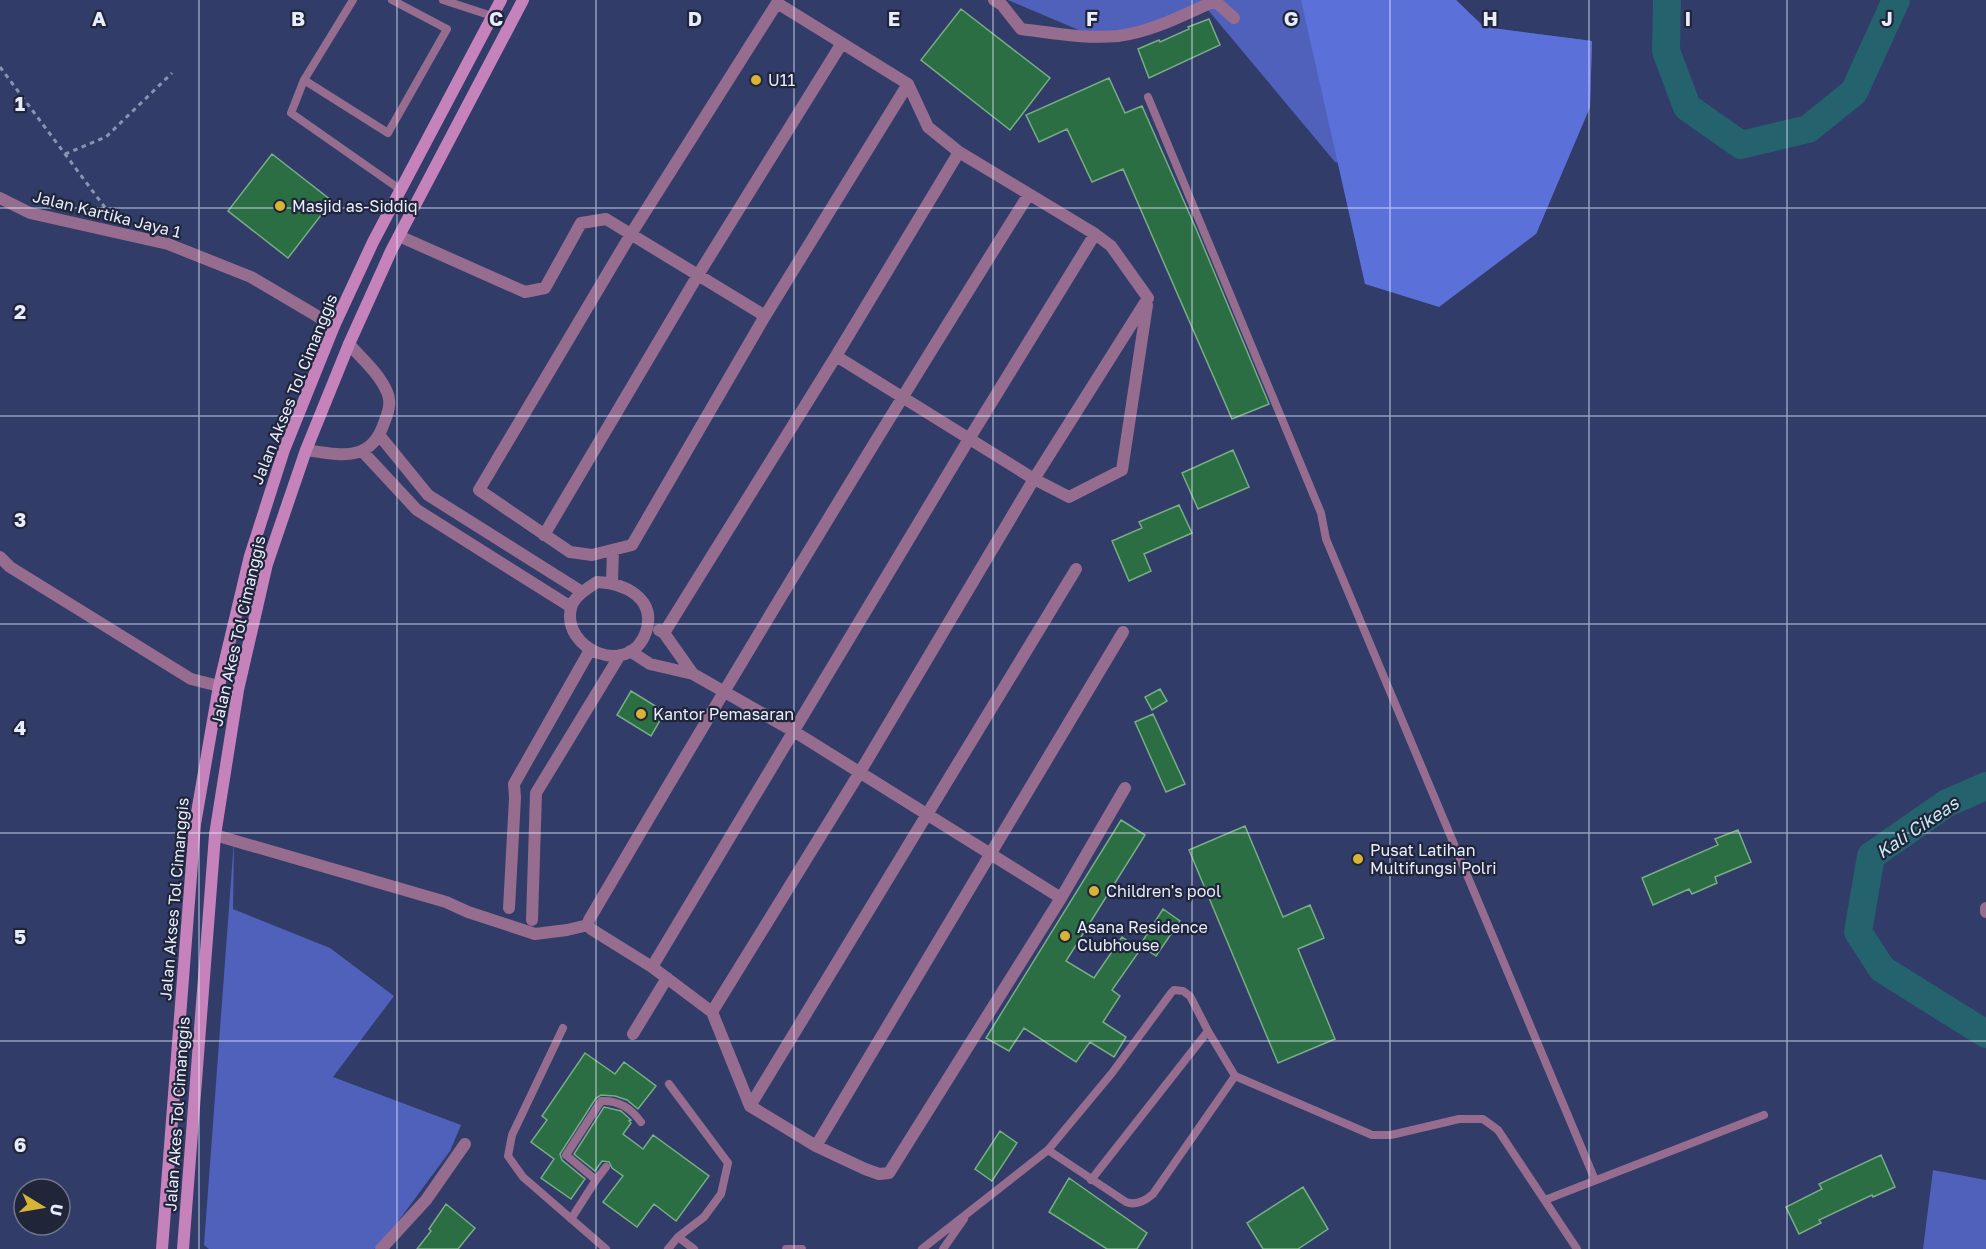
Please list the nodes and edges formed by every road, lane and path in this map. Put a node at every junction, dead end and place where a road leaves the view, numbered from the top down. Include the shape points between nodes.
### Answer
1 (353, 0) edge
2 (392, 0) edge
3 (443, 0) edge
4 (501, 0) edge
5 (523, 0) edge
6 (994, 0) edge
7 (492, 16) junction
8 (1234, 18) dead end
9 (842, 44) junction
10 (0, 67) edge
11 (172, 74) dead end
12 (304, 80) junction
13 (908, 84) junction
14 (1148, 97) dead end
15 (959, 152) junction
16 (65, 154) junction
17 (401, 190) junction
18 (1029, 194) junction
19 (0, 198) edge
20 (631, 234) junction
21 (1095, 234) junction
22 (126, 235) junction
23 (399, 236) junction
24 (373, 242) junction
25 (391, 251) junction
26 (698, 275) junction
27 (1148, 298) junction
28 (765, 316) junction
29 (334, 326) junction
30 (349, 344) junction
31 (836, 356) junction
32 (902, 396) junction
33 (380, 436) junction
34 (969, 439) junction
35 (306, 450) junction
36 (363, 452) junction
37 (1034, 479) junction
38 (544, 535) junction
39 (613, 550) junction
40 (0, 557) edge
41 (1076, 568) dead end
42 (612, 583) junction
43 (582, 592) junction
44 (572, 607) junction
45 (648, 624) junction
46 (1123, 632) dead end
47 (664, 633) junction
48 (590, 650) junction
49 (625, 653) junction
50 (693, 674) junction
51 (219, 686) junction
52 (238, 690) junction
53 (723, 691) junction
54 (795, 732) junction
55 (860, 772) junction
56 (514, 784) junction
57 (1125, 788) dead end
58 (536, 793) junction
59 (927, 814) junction
60 (215, 835) junction
61 (991, 853) junction
62 (1061, 898) junction
63 (509, 908) dead end
64 (532, 920) dead end
65 (588, 925) junction
66 (652, 967) junction
67 (667, 978) junction
68 (712, 1012) junction
69 (563, 1028) dead end
70 (1208, 1031) junction
71 (633, 1034) dead end
72 (1235, 1076) junction
73 (669, 1084) dead end
74 (750, 1106) junction
75 (1764, 1115) dead end
76 (642, 1122) dead end
77 (465, 1144) dead end
78 (816, 1146) junction
79 (1048, 1150) junction
80 (606, 1167) dead end
81 (596, 1180) junction
82 (1091, 1180) junction
83 (1595, 1180) junction
84 (1545, 1200) junction
85 (972, 1209) junction
86 (572, 1219) junction
87 (678, 1237) junction
88 (162, 1249) edge
89 (183, 1249) edge
90 (381, 1249) edge
91 (606, 1249) edge
92 (668, 1249) edge
93 (694, 1249) edge
94 (786, 1249) edge
95 (802, 1249) edge
96 (922, 1249) edge
97 (943, 1249) edge
98 (1577, 1249) edge

1 - 12 lane
2 - 12 lane via 447,29 388,132
3 - 7 lane
4 - 7 main road, Jalan Akses Tol Cimanggis
5 - 23 main road, Jalan Akes Tol Cimanggis
6 - 8 street via 1021,29 1077,37 1120,36 1157,26 1215,1
7 - 17 main road, Jalan Akses Tol Cimanggis
9 - 13 street
9 - 20 street via 777,3
9 - 26 street
10 - 16 path
11 - 16 path via 106,137
12 - 17 lane via 291,113
13 - 15 street via 928,127
13 - 28 street
14 - 83 lane via 1321,513 1330,550
15 - 18 street
15 - 31 street
16 - 22 path
17 - 24 main road, Jalan Akses Tol Cimanggis
18 - 21 street
18 - 32 street
19 - 22 street, Jalan Kartika Jaya 1 via 30,213
20 - 23 street via 606,219 581,223 545,288 525,292
20 - 26 street
20 - 38 street via 479,490
21 - 27 street via 1111,246
21 - 34 street
22 - 29 street, Jalan Kartika Jaya 1 via 168,244 251,277
23 - 25 main road, Jalan Akes Tol Cimanggis
24 - 25 main road
24 - 29 main road, Jalan Akses Tol Cimanggis
25 - 30 main road, Jalan Akes Tol Cimanggis
26 - 28 street
26 - 38 street
27 - 37 street
27 - 37 street via 1122,470 1069,497
28 - 39 street via 632,545
29 - 51 main road, Jalan Akses Tol Cimanggis via 263,513
30 - 33 street via 389,394
30 - 35 main road, Jalan Akes Tol Cimanggis
31 - 32 street
31 - 47 street
32 - 34 street
32 - 53 street
33 - 36 street
33 - 43 street via 428,495
34 - 37 street
34 - 54 street
35 - 36 street
35 - 52 main road, Jalan Akes Tol Cimanggis via 267,564
36 - 44 street via 417,510
37 - 55 street
38 - 39 street via 570,552 592,555
39 - 42 street
40 - 51 street via 10,567 191,679
41 - 59 street
42 - 43 street via 597,582
42 - 45 street via 633,592 642,601
43 - 44 street
44 - 48 street via 571,622 582,644
45 - 47 street
45 - 49 street via 642,642
46 - 61 street
47 - 50 street
48 - 49 street via 606,656
48 - 56 street
49 - 50 street via 650,664
49 - 58 street
50 - 53 street
51 - 52 main road
51 - 88 main road, Jalan Akses Tol Cimanggis via 195,824
52 - 60 main road, Jalan Akes Tol Cimanggis
53 - 54 street
53 - 65 street
54 - 55 street
54 - 66 street
55 - 59 street
55 - 68 street
56 - 58 street
56 - 63 street
57 - 62 street
58 - 64 street
59 - 61 street
59 - 74 street
60 - 65 street via 446,902 535,934
60 - 89 main road, Jalan Akes Tol Cimanggis
61 - 62 street
61 - 78 street
62 - 78 street via 889,1173 865,1169
65 - 66 street
66 - 67 street
67 - 68 street
67 - 71 street
68 - 74 street
69 - 86 lane via 512,1135 508,1156 523,1177
70 - 72 lane
70 - 79 lane via 1190,996 1174,990
70 - 82 lane
72 - 82 lane via 1147,1199 1130,1204
72 - 84 lane via 1372,1135 1391,1135 1459,1119 1483,1119 1498,1130
73 - 87 lane via 728,1163 721,1194 704,1217
74 - 78 street
75 - 83 lane
76 - 81 lane via 615,1101 601,1101 566,1155
77 - 90 street via 426,1200
79 - 82 lane
79 - 85 lane
80 - 81 lane
81 - 86 lane
83 - 84 lane
84 - 98 lane
85 - 96 lane
85 - 97 lane
86 - 91 lane
87 - 92 lane
87 - 93 lane
94 - 95 lane

